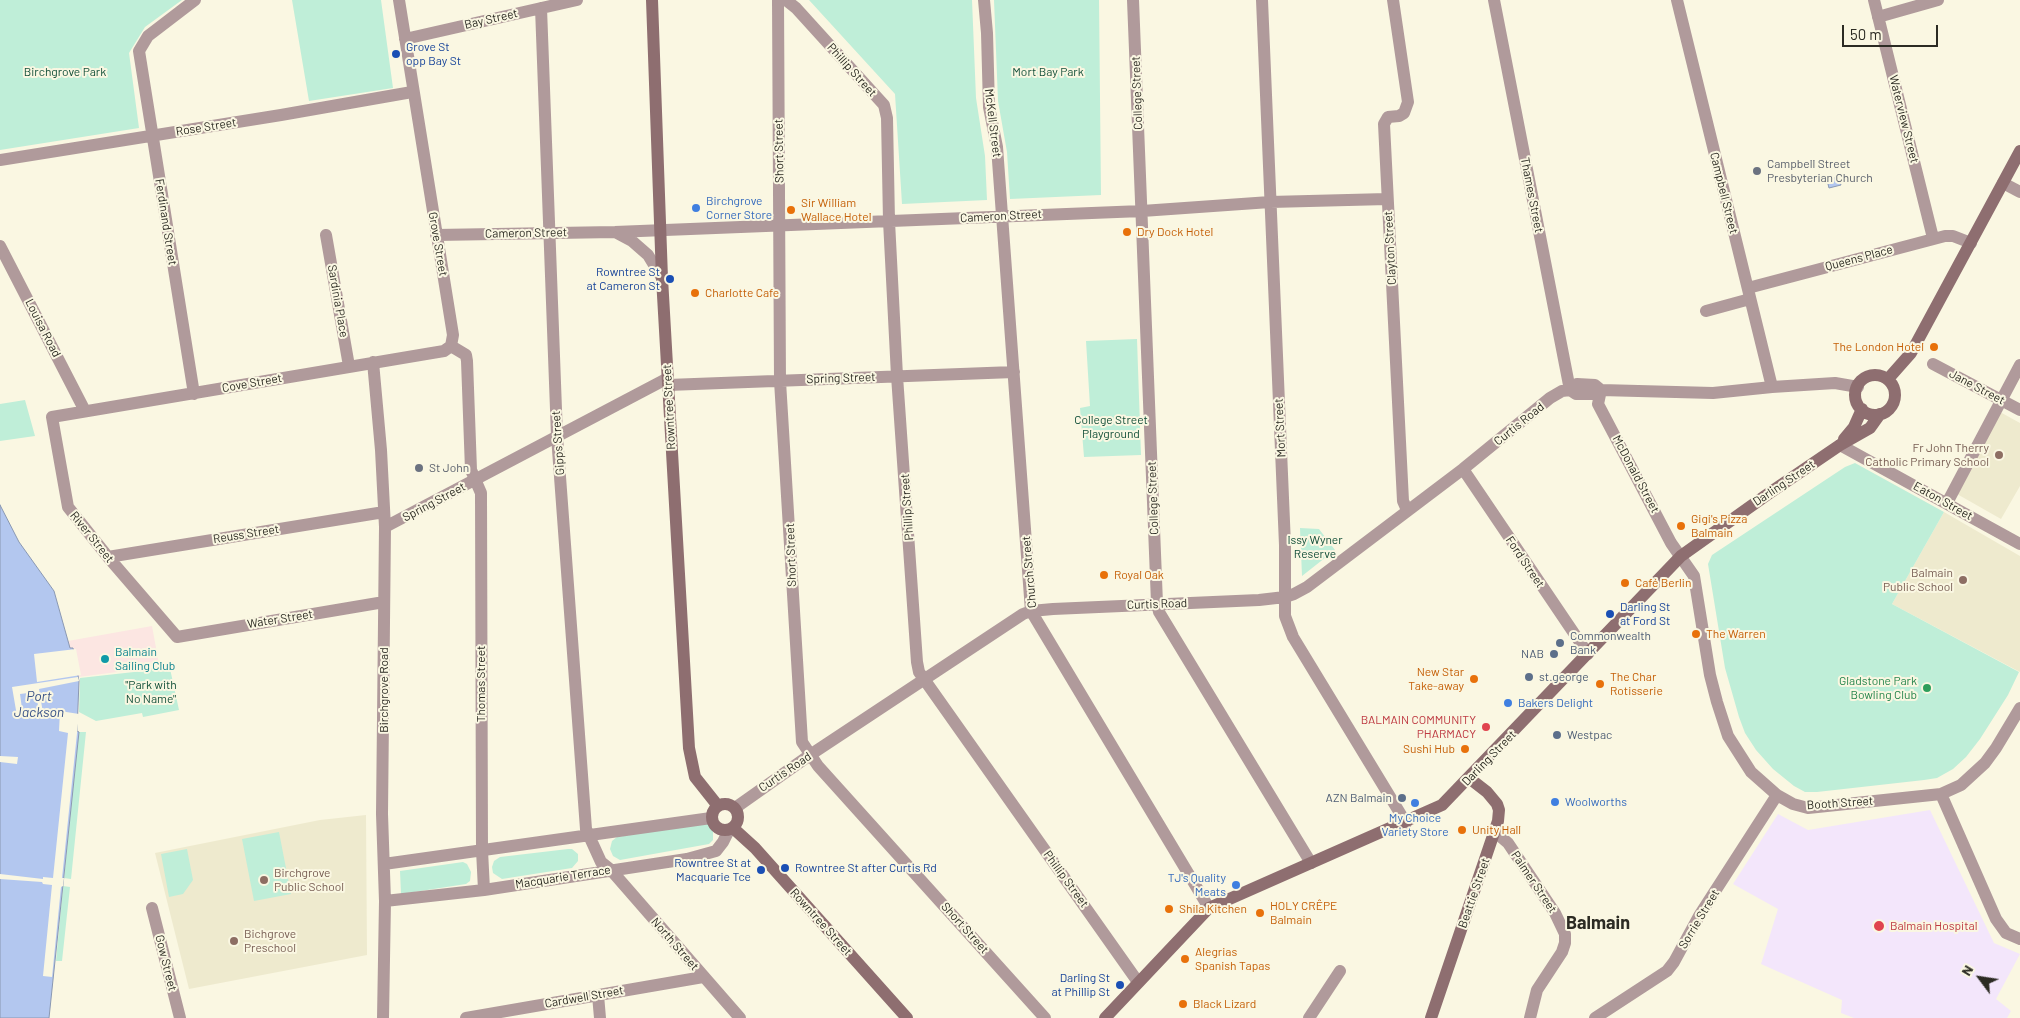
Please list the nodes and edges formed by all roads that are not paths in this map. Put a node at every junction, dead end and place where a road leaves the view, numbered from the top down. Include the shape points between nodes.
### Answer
1 (195, 0) edge
2 (399, 0) edge
3 (577, 0) edge
4 (652, 0) edge
5 (778, 0) edge
6 (786, 0) edge
7 (984, 0) edge
8 (1133, 0) edge
9 (1262, 0) edge
10 (1392, 0) edge
11 (1494, 0) edge
12 (1677, 0) edge
13 (1874, 0) edge
14 (1938, 0) edge
15 (541, 8) junction
16 (1878, 17) junction
17 (405, 39) junction
18 (412, 92) junction
19 (152, 135) junction
20 (2020, 151) edge
21 (0, 160) edge
22 (2003, 183) junction
23 (2020, 192) edge
24 (1387, 199) junction
25 (1270, 202) junction
26 (1142, 211) junction
27 (1002, 217) junction
28 (888, 222) junction
29 (780, 226) junction
30 (660, 230) junction
31 (615, 232) junction
32 (549, 233) junction
33 (326, 235) dead end
34 (436, 235) junction
35 (1933, 238) junction
36 (1971, 244) junction
37 (0, 246) edge
38 (662, 278) junction
39 (1749, 293) junction
40 (1706, 310) dead end
41 (451, 346) junction
42 (373, 362) junction
43 (1933, 364) dead end
44 (2020, 365) edge
45 (349, 366) junction
46 (1014, 372) junction
47 (897, 376) junction
48 (1888, 380) junction
49 (780, 381) junction
50 (668, 382) junction
51 (1772, 387) junction
52 (1858, 387) junction
53 (1570, 390) junction
54 (1601, 390) junction
55 (194, 394) junction
56 (2002, 400) junction
57 (1862, 409) junction
58 (85, 410) junction
59 (2020, 410) edge
60 (1880, 414) junction
61 (52, 416) joint
62 (557, 436) junction
63 (1840, 445) junction
64 (1463, 470) junction
65 (475, 480) junction
66 (1947, 503) junction
67 (1407, 510) junction
68 (384, 512) junction
69 (385, 528) junction
70 (2020, 544) edge
71 (1681, 556) junction
72 (108, 557) junction
73 (1285, 598) junction
74 (384, 602) junction
75 (1157, 603) junction
76 (1031, 611) junction
77 (177, 637) joint
78 (1588, 654) junction
79 (924, 681) junction
80 (2020, 708) edge
81 (810, 755) junction
82 (1469, 778) junction
83 (1777, 794) junction
84 (1941, 794) junction
85 (718, 806) junction
86 (735, 808) junction
87 (712, 818) junction
88 (1406, 823) junction
89 (731, 829) junction
90 (1495, 832) junction
91 (590, 834) junction
92 (482, 850) junction
93 (1311, 863) junction
94 (384, 864) junction
95 (611, 870) junction
96 (484, 890) junction
97 (385, 901) junction
98 (152, 908) dead end
99 (1209, 908) junction
100 (2020, 939) edge
101 (1340, 971) dead end
102 (703, 977) junction
103 (1138, 982) junction
104 (598, 995) junction
105 (180, 1018) edge
106 (383, 1018) edge
107 (466, 1018) edge
108 (600, 1018) edge
109 (740, 1018) edge
110 (907, 1018) edge
111 (1045, 1018) edge
112 (1105, 1018) edge
113 (1309, 1018) edge
114 (1431, 1018) edge
115 (1530, 1018) edge
116 (1595, 1018) edge

1 - 19 street, Ferdinand Street via 150,34 141,47
2 - 17 street, Grove Street
3 - 15 street, Bay Street
4 - 30 street, Rowntree Street
5 - 29 street, Short Street
6 - 28 street, Phillip Street via 884,105 887,118
7 - 27 street, McKell Street via 988,107 997,147
8 - 26 street, College Street
9 - 25 street, Mort Street
10 - 24 street, Clayton Street via 1408,102 1404,113 1388,117 1384,124
11 - 53 street, Thames Street
12 - 39 street, Campbell Street
13 - 16 street, Waterview Street
14 - 16 street
15 - 17 street, Bay Street
15 - 32 street, Gipps Street
16 - 35 street, Waterview Street
17 - 18 street, Grove Street
18 - 19 street, Rose Street
18 - 34 street, Grove Street
19 - 21 street, Rose Street
19 - 55 street, Ferdinand Street
20 - 22 street
22 - 23 street
22 - 36 street
24 - 25 street, Cameron Street
24 - 67 street, Clayton Street via 1403,502
25 - 26 street, Cameron Street
25 - 73 street, Mort Street
26 - 27 street, Cameron Street
26 - 75 street, College Street
27 - 28 street, Cameron Street
27 - 46 street, Church Street
28 - 29 street, Cameron Street
28 - 47 street, Phillip Street
29 - 30 street, Cameron Street
29 - 49 street, Short Street
30 - 31 street, Cameron Street
30 - 38 street, Rowntree Street
31 - 32 street, Cameron Street
31 - 38 street via 642,249
32 - 34 street, Cameron Street
32 - 62 street, Gipps Street
33 - 45 street, Sardinia Place
34 - 41 street, Grove Street via 453,335
35 - 36 street, Queens Place via 1953,236
35 - 39 street, Queens Place
36 - 48 street via 1911,353
37 - 58 street, Louisa Road
38 - 50 street, Rowntree Street
39 - 40 street, Queens Place
39 - 51 street, Campbell Street
41 - 42 street, Cove Street via 444,351
41 - 65 street via 466,355 471,470
42 - 45 street, Cove Street
42 - 68 street, Birchgrove Road
43 - 56 street, Jane Street
44 - 56 street
45 - 55 street, Cove Street
46 - 47 street, Spring Street
46 - 76 street, Church Street
47 - 49 street, Spring Street
47 - 79 street, Phillip Street via 917,662
48 - 52 street via 1869,376
48 - 60 street via 1895,396 1890,408
49 - 50 street, Spring Street
49 - 81 street, Short Street via 802,742
50 - 62 street, Spring Street
50 - 85 street, Rowntree Street via 689,748 695,777
51 - 52 street, Curtis Road via 1835,383
51 - 54 street, Curtis Road via 1713,393
52 - 57 street via 1856,398
53 - 54 street, Curtis Road via 1577,384
53 - 64 street, Curtis Road via 1550,398
54 - 71 street, McDonald Street via 1598,404 1671,543
55 - 58 street, Cove Street
56 - 59 street, Jane Street
56 - 66 street
57 - 60 street via 1867,413
57 - 63 street, Darling Street via 1854,427
58 - 61 street, Cove Street
60 - 63 street, Darling Street via 1870,428
61 - 72 street, River Street via 68,506
62 - 65 street, Spring Street
62 - 91 street, Gipps Street via 586,828
63 - 66 street, Eaton Street
63 - 71 street, Darling Street
64 - 67 street, Curtis Road
64 - 78 street, Ford Street
65 - 69 street, Spring Street
65 - 92 street, Thomas Street via 481,493
66 - 70 street, Eaton Street
67 - 73 street, Curtis Road via 1307,587
68 - 69 street, Birchgrove Road
68 - 72 street, Reuss Street
69 - 74 street, Birchgrove Road
71 - 78 street, Darling Street
71 - 83 street, Booth Street via 1694,576 1710,675 1728,736 1751,772
72 - 77 street, River Street
73 - 75 street, Curtis Road
73 - 88 street, Mort Street via 1285,616 1293,637
74 - 77 street, Water Street
74 - 94 street, Birchgrove Road
75 - 76 street, Curtis Road
75 - 93 street, College Street via 1159,612
76 - 79 street, Curtis Road via 1014,619
76 - 99 street, Church Street
78 - 82 street, Darling Street
79 - 81 street, Curtis Road
79 - 103 street, Phillip Street
80 - 84 street via 1985,763 1961,785
81 - 86 street, Curtis Road
81 - 111 street, Short Street
82 - 88 street, Darling Street via 1442,805
82 - 90 street, Beattie Street via 1487,792 1500,810
83 - 84 street, Booth Street via 1792,804 1808,808
83 - 116 street, Sorrie Street via 1667,971
84 - 100 street via 1996,919 2006,933
85 - 86 street via 726,804
85 - 87 street
86 - 89 street via 738,818
87 - 89 street via 717,828
87 - 91 street
88 - 93 street, Darling Street
89 - 95 street, Macquarie Terrace via 716,851 687,859
89 - 110 street, Rowntree Street via 755,848
90 - 114 street, Beattie Street
90 - 115 street, Palmer Street via 1508,843 1555,913 1565,934 1562,952 1537,990
91 - 92 street
91 - 95 street, Gipps Street via 601,862
92 - 94 street
92 - 96 street, Thomas Street
93 - 99 street, Darling Street
94 - 97 street, Birchgrove Road
95 - 96 street, Macquarie Terrace
95 - 102 street, North Street
96 - 97 street, Macquarie Terrace
97 - 106 street, Birchgrove Road
98 - 105 street, Gow Street
99 - 103 street, Darling Street
101 - 113 street
102 - 104 street, Cardwell Street
102 - 109 street, North Street
103 - 112 street, Darling Street
104 - 107 street, Cardwell Street
104 - 108 street

